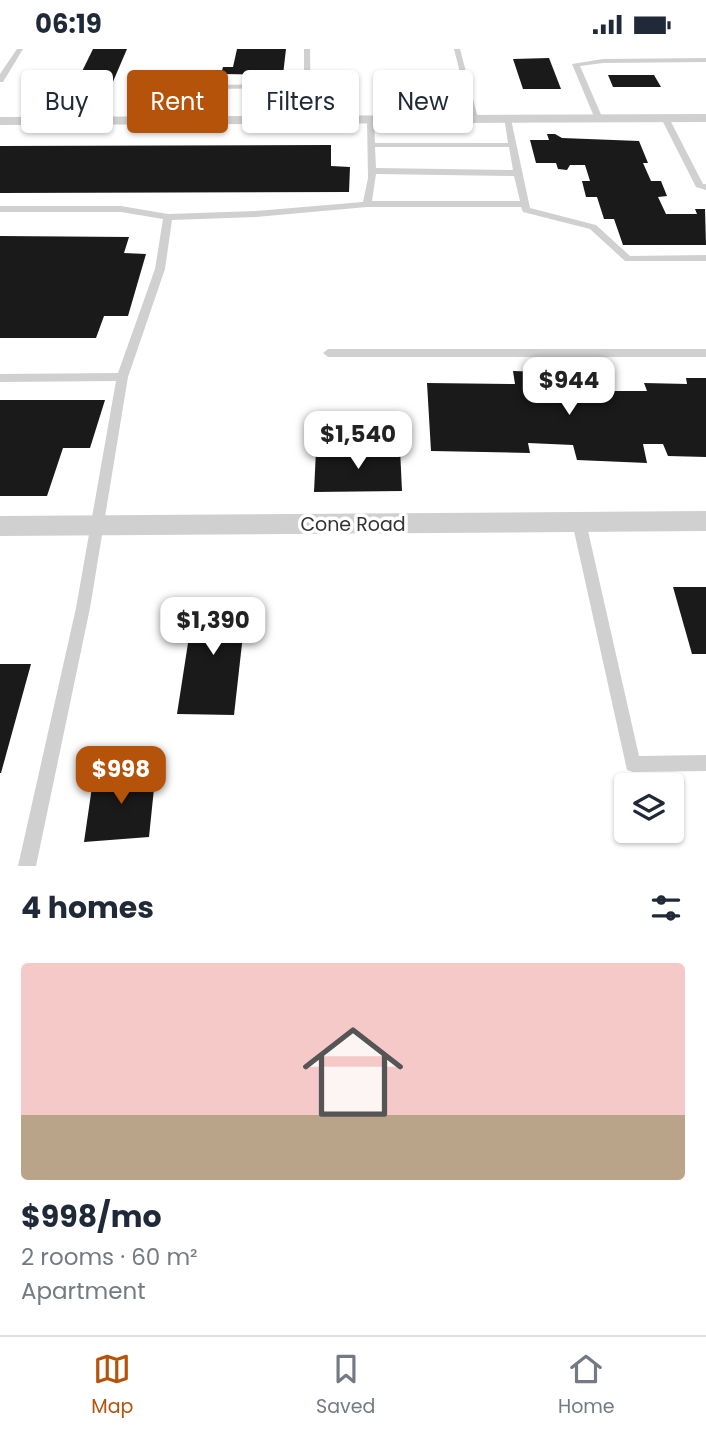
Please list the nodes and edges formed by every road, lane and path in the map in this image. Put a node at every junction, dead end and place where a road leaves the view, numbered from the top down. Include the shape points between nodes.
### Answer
1 (20, 49) edge
2 (307, 49) edge
3 (457, 49) edge
4 (706, 60) edge
5 (308, 70) edge
6 (0, 80) edge
7 (665, 118) junction
8 (706, 118) edge
9 (507, 119) junction
10 (599, 119) junction
11 (359, 120) edge
12 (370, 120) junction
13 (476, 120) junction
14 (0, 121) edge
15 (127, 121) edge
16 (371, 145) junction
17 (513, 145) junction
18 (372, 171) junction
19 (518, 173) junction
20 (706, 187) edge
21 (367, 204) junction
22 (525, 204) junction
23 (0, 209) edge
24 (169, 217) junction
25 (706, 258) edge
26 (328, 352) dead end
27 (706, 353) edge
28 (122, 377) junction
29 (0, 378) edge
30 (706, 521) edge
31 (579, 522) junction
32 (96, 525) junction
33 (0, 526) edge
34 (706, 763) edge
35 (27, 866) edge

1 - 6 lane
2 - 5 lane
3 - 13 lane
4 - 10 lane via 576,64
7 - 8 street
7 - 10 street
7 - 20 lane via 700,187
9 - 10 street
9 - 13 street
9 - 17 lane
11 - 12 street
12 - 13 street
12 - 16 lane
14 - 15 street
16 - 17 lane
16 - 18 lane
17 - 19 lane
18 - 19 lane
18 - 21 lane
19 - 22 lane
21 - 22 lane
21 - 24 lane
22 - 25 lane via 526,211 593,227 628,260
23 - 24 lane via 121,209
24 - 28 lane via 160,269
26 - 27 lane
28 - 29 lane
28 - 32 lane
30 - 31 street, Cone Road
31 - 32 street, Cone Road
31 - 34 lane via 633,764
32 - 33 street, Cone Road
32 - 35 lane via 83,608

